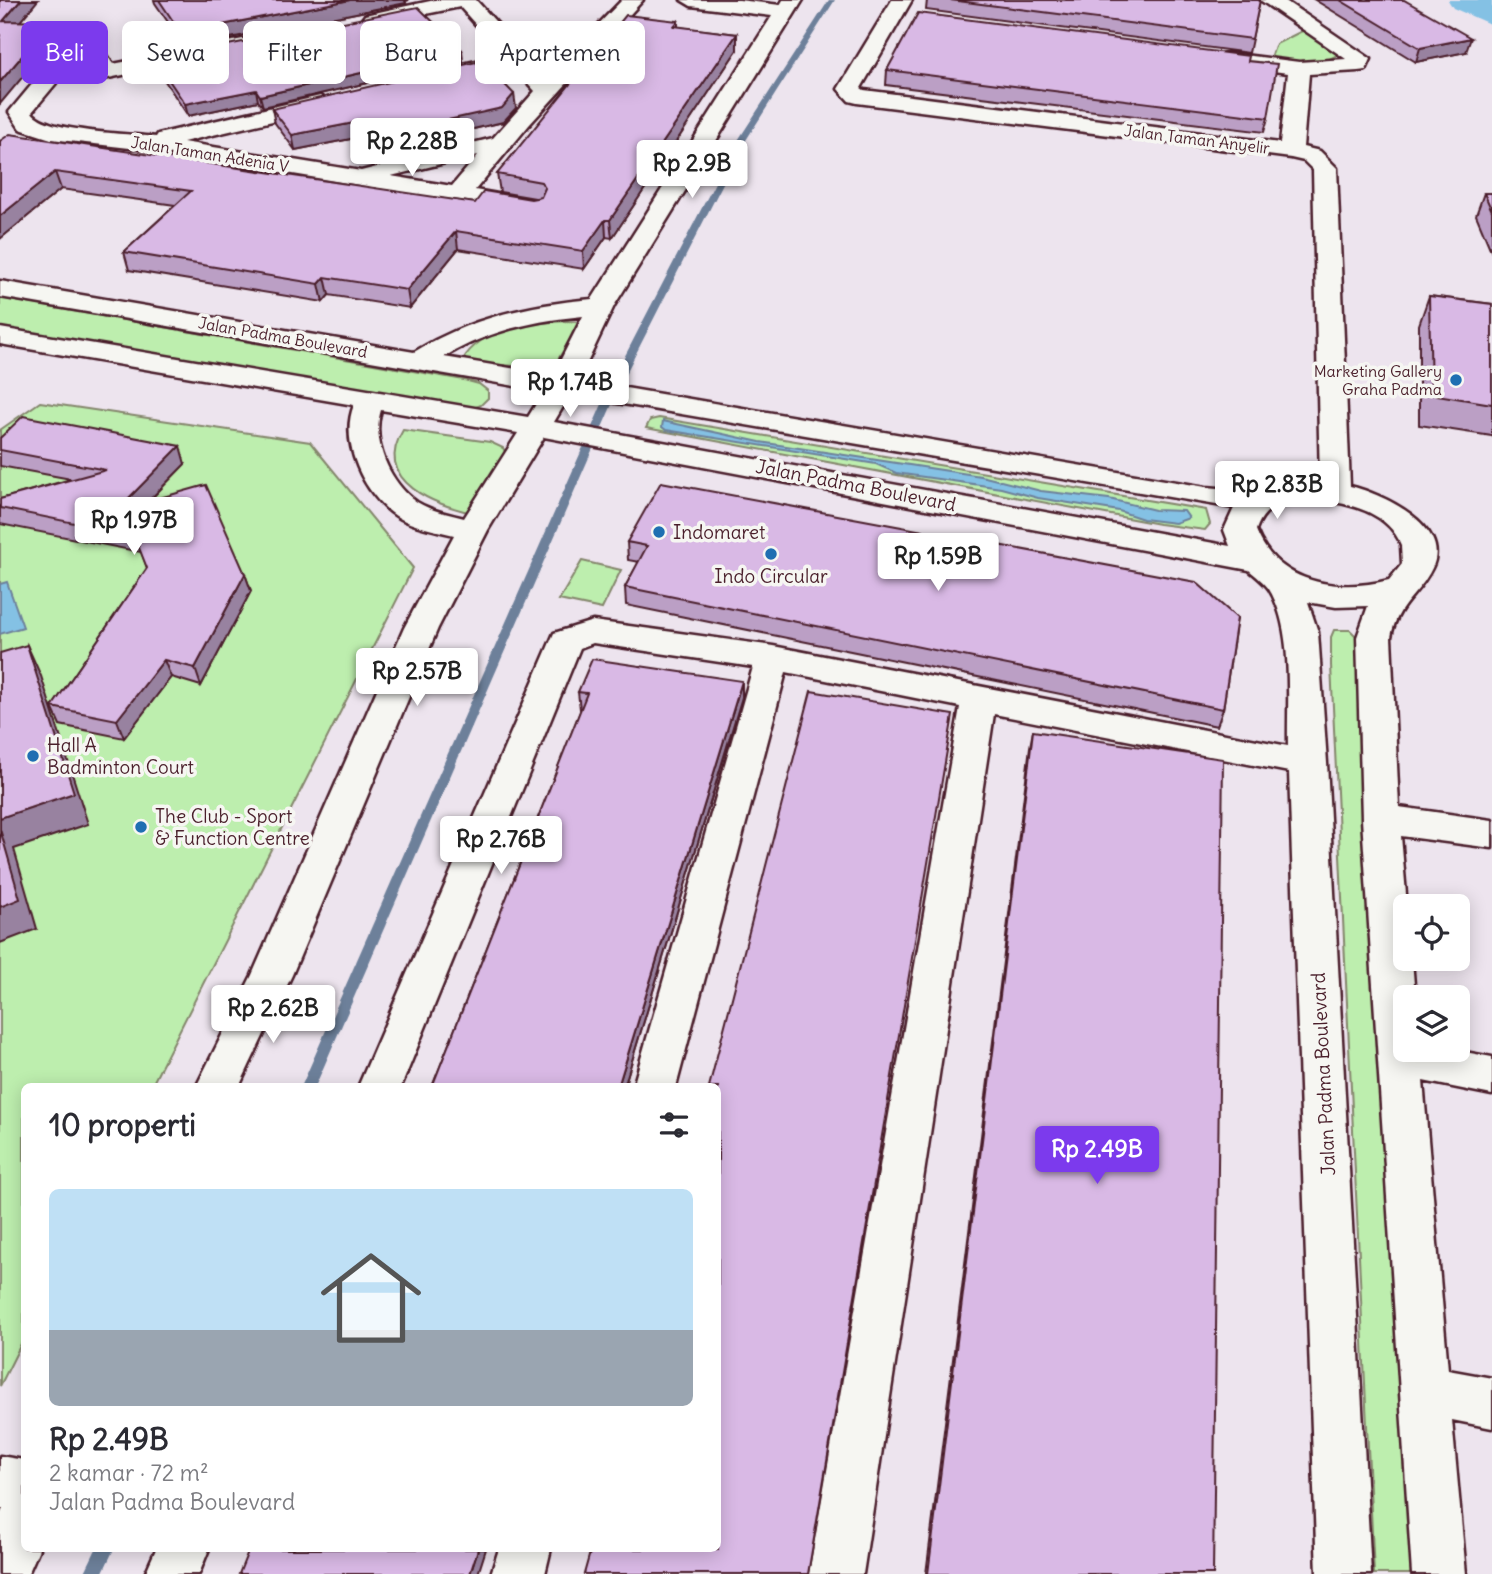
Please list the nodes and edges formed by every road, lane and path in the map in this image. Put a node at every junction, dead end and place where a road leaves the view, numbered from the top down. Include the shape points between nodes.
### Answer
1 (465, 0) edge
2 (633, 0) edge
3 (691, 0) edge
4 (1270, 0) edge
5 (785, 4) edge
6 (898, 8) edge
7 (921, 19) edge
8 (484, 21) edge
9 (613, 21) edge
10 (346, 24) edge
11 (243, 45) edge
12 (1205, 56) edge
13 (1299, 68) junction
14 (540, 84) edge
15 (556, 84) edge
16 (548, 93) junction
17 (346, 97) edge
18 (147, 143) junction
19 (496, 144) junction
20 (1291, 151) junction
21 (356, 178) junction
22 (458, 195) junction
23 (533, 207) edge
24 (0, 289) edge
25 (601, 306) junction
26 (0, 336) edge
27 (419, 360) junction
28 (564, 384) junction
29 (371, 400) junction
30 (538, 428) junction
31 (1335, 490) junction
32 (1257, 501) junction
33 (472, 530) junction
34 (1268, 570) junction
35 (1396, 589) junction
36 (773, 658) junction
37 (979, 699) junction
38 (1309, 764) junction
39 (1381, 819) junction
40 (1492, 834) edge
41 (1395, 985) edge
42 (1401, 1062) edge
43 (1421, 1062) edge
44 (1492, 1076) edge
45 (219, 1083) edge
46 (381, 1083) edge
47 (655, 1083) edge
48 (1425, 1390) junction
49 (1492, 1404) edge
50 (0, 1482) edge
51 (21, 1486) edge
52 (21, 1529) edge
53 (182, 1552) edge
54 (524, 1552) edge
55 (1, 1574) edge
56 (172, 1574) edge
57 (518, 1574) edge
58 (836, 1574) edge
59 (1344, 1574) edge
60 (1439, 1574) edge

1 - 8 street
1 - 10 street
2 - 9 street
3 - 5 street
4 - 13 street via 1360,59 1358,65 1344,68
5 - 25 street
6 - 7 street
6 - 20 street, Jalan Taman Anyelir via 849,89 856,96
11 - 18 street, Jalan Taman Adenia V via 107,72 93,49 78,49 20,112 28,124 51,132
12 - 13 street
13 - 20 street
14 - 16 street
15 - 16 street
16 - 19 street
17 - 18 street
18 - 21 street, Jalan Taman Adenia V
19 - 21 street
19 - 22 street
20 - 31 street, Jalan Taman Anyelir via 1312,156 1325,167
21 - 22 street, Jalan Taman Adenia V
22 - 23 street, Jalan Taman Adenia V
24 - 27 street, Jalan Padma Boulevard
25 - 27 street via 504,318 454,338
25 - 28 street
26 - 29 street
27 - 28 street, Jalan Padma Boulevard
28 - 30 street
28 - 32 street, Jalan Padma Boulevard via 1206,496
29 - 30 street
29 - 33 street via 364,430 369,463 405,509
30 - 33 street
30 - 34 street, Jalan Padma Boulevard
31 - 32 street via 1305,488
31 - 35 street via 1387,509 1417,542 1420,560 1412,576
32 - 34 street via 1245,513 1241,528 1245,544
33 - 45 street via 421,628 272,975
34 - 35 street via 1309,591 1341,597
34 - 38 street, Jalan Padma Boulevard via 1296,610 1301,632
35 - 39 street via 1379,614 1374,638
36 - 37 street
36 - 46 street via 593,632 566,641
36 - 47 street
37 - 38 street
37 - 58 street
38 - 59 street, Jalan Padma Boulevard
39 - 40 street
39 - 41 street
42 - 48 street
43 - 44 street
48 - 49 street
48 - 60 street
50 - 51 street
52 - 55 street
53 - 56 street
54 - 57 street

